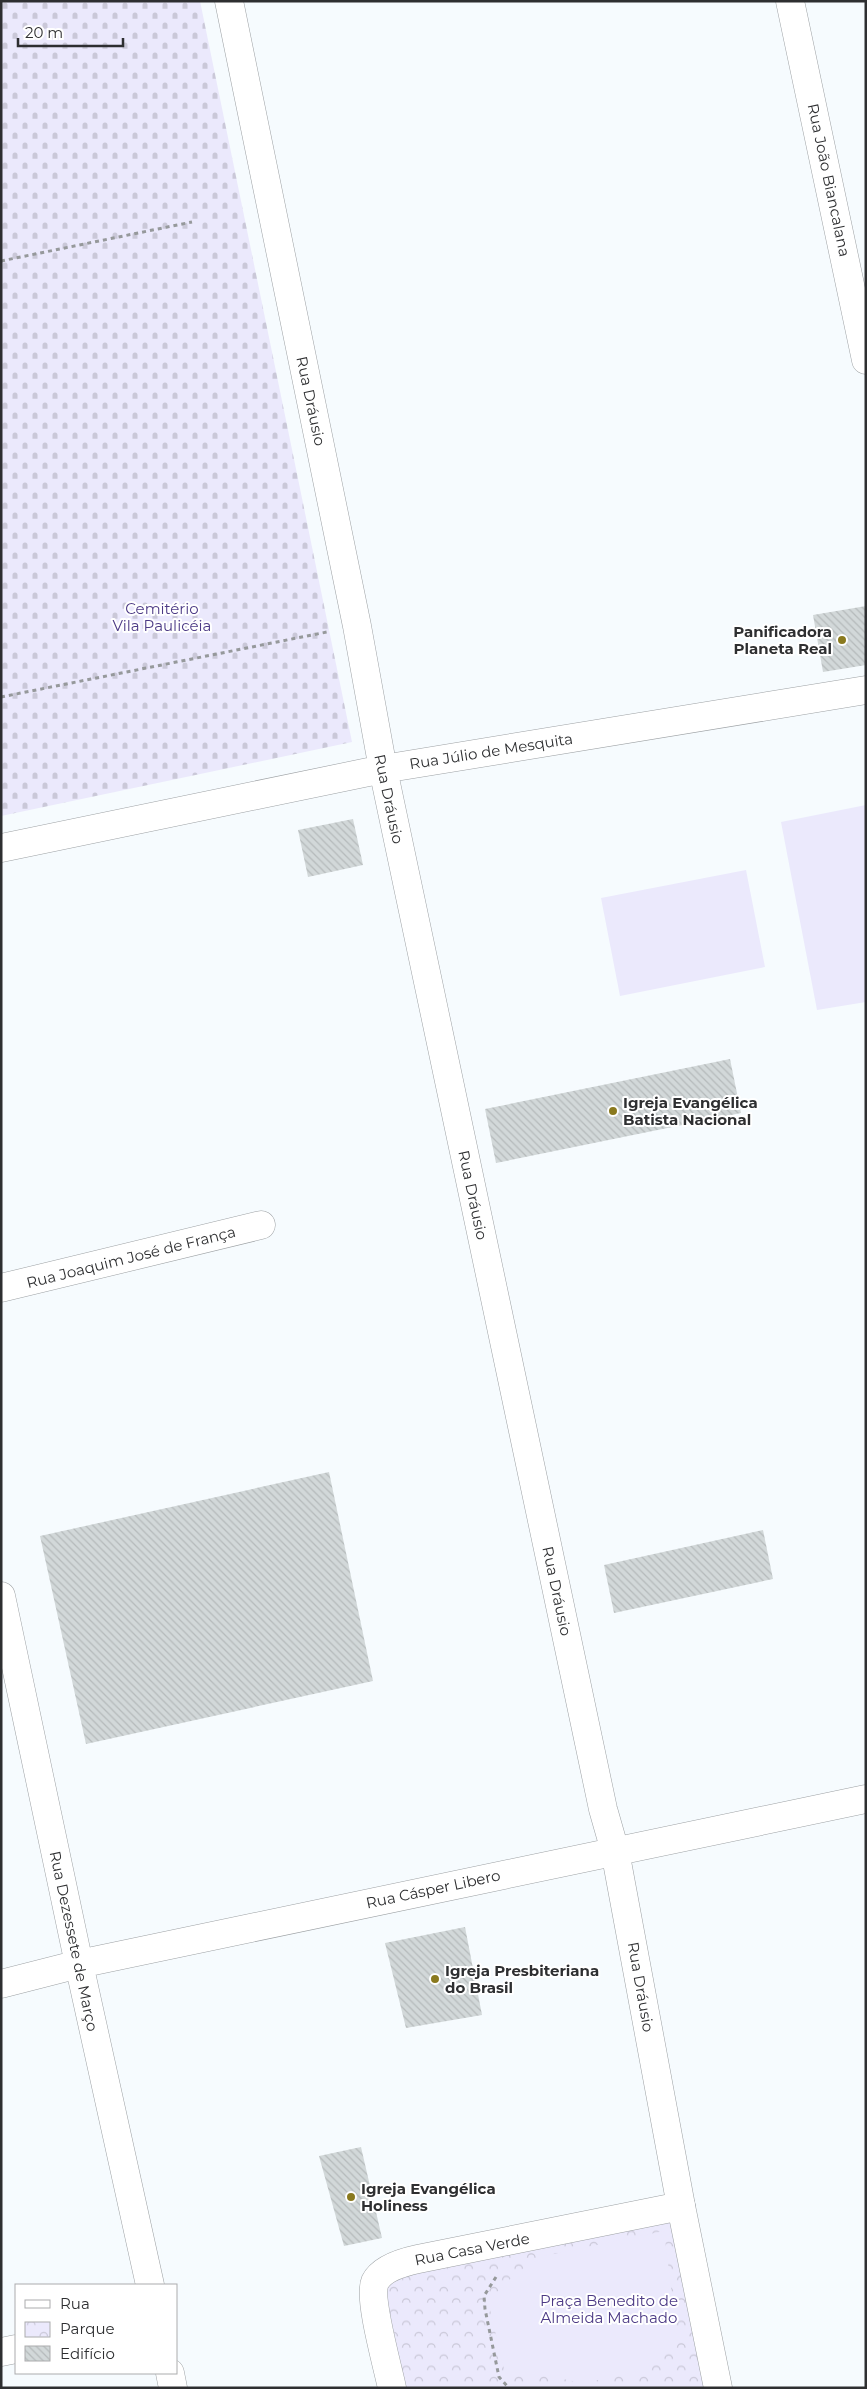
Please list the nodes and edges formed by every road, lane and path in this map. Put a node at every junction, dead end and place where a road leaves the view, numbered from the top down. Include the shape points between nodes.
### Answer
1 (229, 1) edge
2 (790, 1) edge
3 (192, 222) dead end
4 (1, 261) edge
5 (860, 301) edge
6 (866, 360) edge
7 (357, 626) junction
8 (866, 690) edge
9 (1, 697) edge
10 (382, 769) junction
11 (1, 848) edge
12 (261, 1225) dead end
13 (1, 1288) edge
14 (1, 1596) edge
15 (866, 1799) edge
16 (615, 1851) junction
17 (79, 1964) junction
18 (1, 1984) edge
19 (681, 2206) junction
20 (517, 2240) junction
21 (150, 2284) edge
22 (15, 2349) edge
23 (1, 2352) edge
24 (170, 2374) edge
25 (173, 2388) edge
26 (392, 2388) edge
27 (508, 2388) edge
28 (718, 2388) edge

1 - 7 street, Rua Dráusio
2 - 5 street, Rua João Biancalana
3 - 4 path
5 - 6 street, Rua João Biancalana
7 - 9 path
7 - 10 street, Rua Dráusio
8 - 10 street, Rua Júlio de Mesquita
10 - 11 street, Rua Júlio de Mesquita
10 - 16 street, Rua Dráusio via 603,1809
12 - 13 street, Rua Joaquim José de França
14 - 17 street, Rua Dezessete de Março
15 - 16 street, Rua Cásper Libero
16 - 17 street, Rua Cásper Libero
16 - 19 street, Rua Dráusio
17 - 18 street, Rua Cásper Libero
17 - 21 street, Rua Dezessete de Março
19 - 20 street, Rua Casa Verde
19 - 28 street, Rua Dráusio
20 - 26 street, Rua Casa Verde via 401,2263 378,2279 373,2299
20 - 27 path via 484,2296 499,2377
22 - 23 street
24 - 25 street

